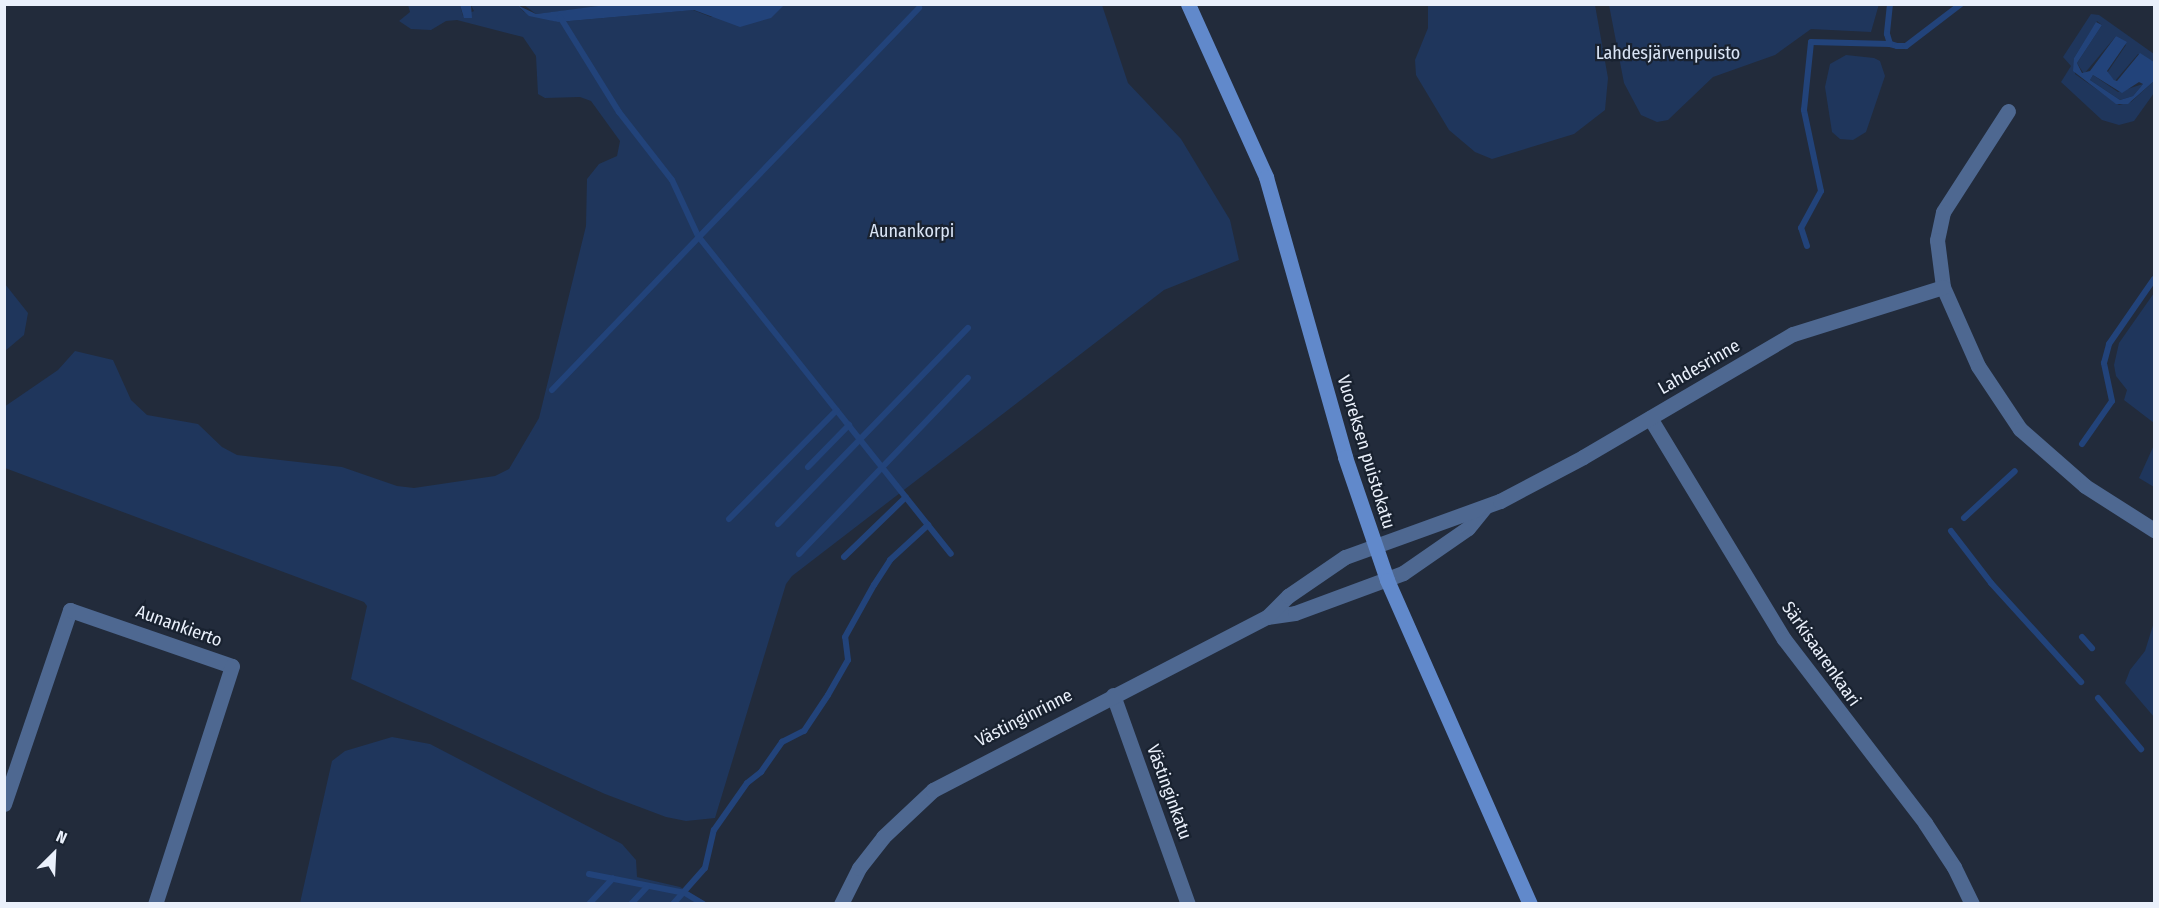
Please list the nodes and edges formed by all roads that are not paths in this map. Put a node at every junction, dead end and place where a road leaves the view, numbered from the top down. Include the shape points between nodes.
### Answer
1 (1188, 4) edge
2 (2007, 111) dead end
3 (1943, 287) junction
4 (1650, 418) junction
5 (1485, 507) junction
6 (2154, 530) edge
7 (1375, 545) junction
8 (1388, 580) junction
9 (1267, 617) junction
10 (1113, 695) junction
11 (4, 804) edge
12 (155, 903) edge
13 (841, 903) edge
14 (1188, 903) edge
15 (1530, 903) edge
16 (1972, 903) edge

1 - 7 main road, Vuoreksen puistokatu via 1266,177 1345,457
2 - 3 street via 1943,212 1936,246
3 - 4 street, Lahdesrinne via 1793,334
3 - 6 street via 1978,366 2020,429 2085,486
4 - 5 street, Lahdesrinne
4 - 16 street, Särkisaarenkaari via 1784,639 1925,823
5 - 7 street, Lahdesrinne
5 - 8 street, Lahdesrinne via 1478,519 1446,545
7 - 8 main road, Vuoreksen puistokatu
7 - 9 street, Västinginrinne via 1345,557 1288,596
8 - 9 street, Västinginrinne via 1295,613
8 - 15 main road, Vuoreksen puistokatu
9 - 10 street, Västinginrinne
10 - 13 street, Västinginrinne via 959,773 910,807 859,868
10 - 14 street, Västinginkatu
11 - 12 street, Aunankierto via 70,610 232,666

